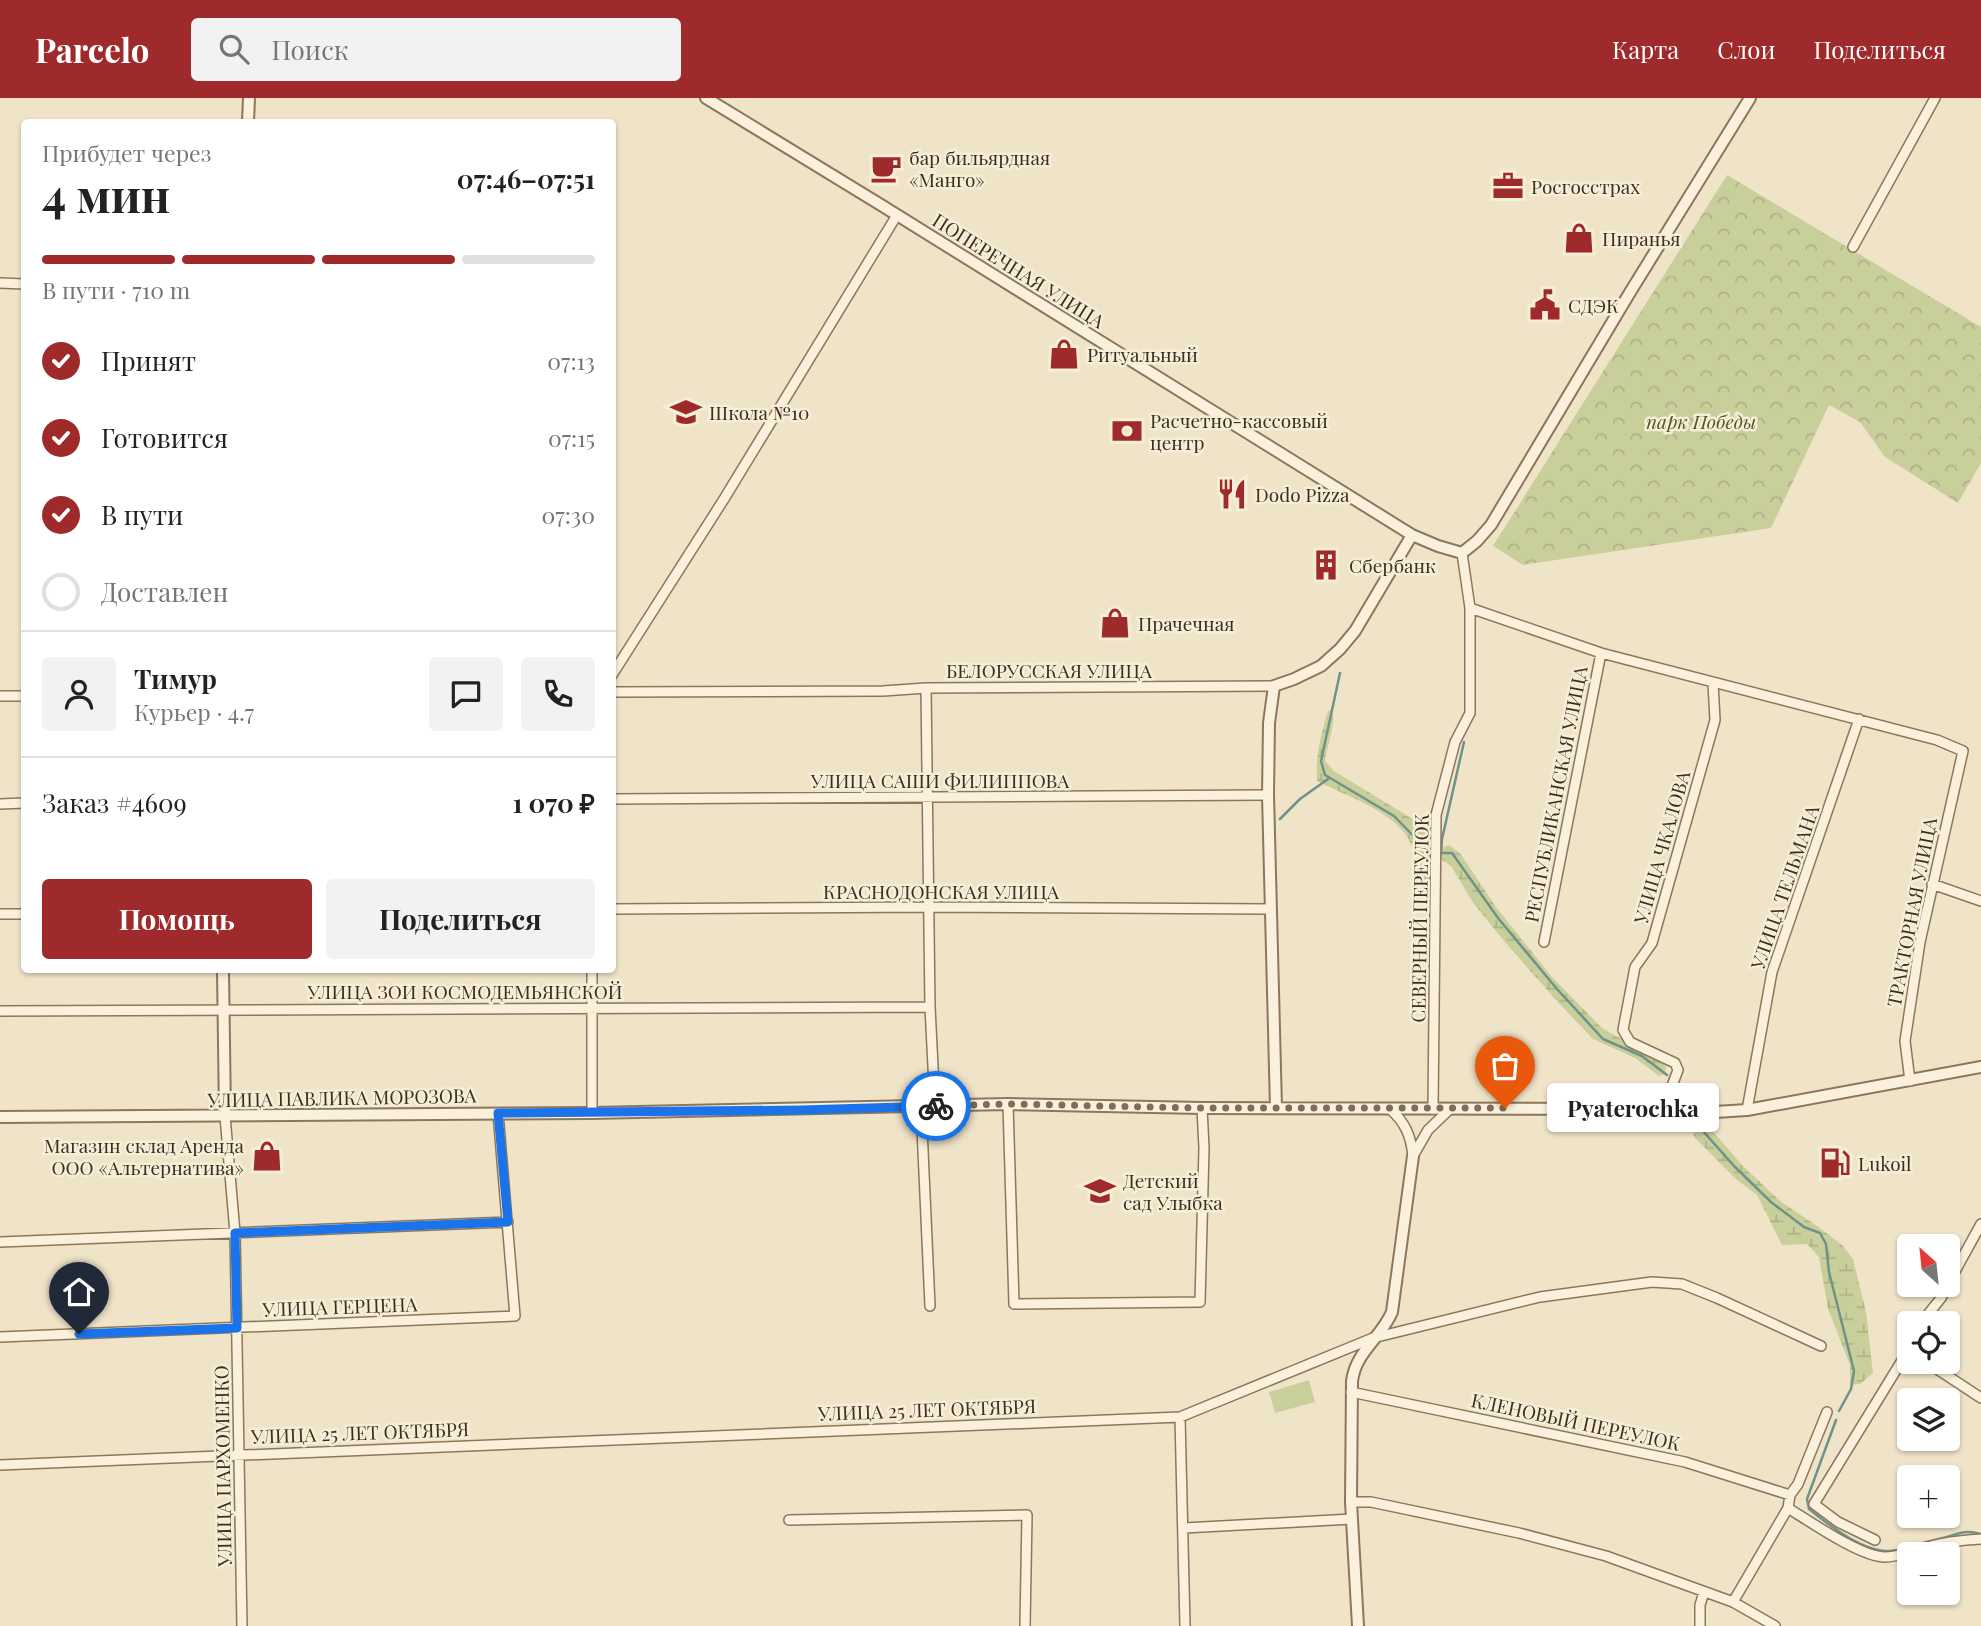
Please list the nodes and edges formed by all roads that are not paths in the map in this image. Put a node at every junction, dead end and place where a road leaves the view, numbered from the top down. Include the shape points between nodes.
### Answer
1 (249, 98) edge
2 (706, 98) edge
3 (1750, 98) edge
4 (1935, 98) edge
5 (248, 119) edge
6 (897, 215) junction
7 (1853, 247) dead end
8 (0, 283) edge
9 (21, 284) edge
10 (1412, 535) junction
11 (1462, 553) junction
12 (1470, 608) junction
13 (1601, 653) junction
14 (616, 669) edge
15 (1713, 683) junction
16 (1273, 686) junction
17 (926, 688) junction
18 (616, 692) edge
19 (0, 696) edge
20 (21, 696) edge
21 (1859, 719) junction
22 (1268, 795) junction
23 (927, 798) junction
24 (616, 799) edge
25 (21, 803) edge
26 (0, 804) edge
27 (1932, 884) junction
28 (1981, 901) edge
29 (929, 907) junction
30 (616, 909) edge
31 (1270, 909) junction
32 (0, 914) edge
33 (21, 914) edge
34 (1544, 942) dead end
35 (223, 973) edge
36 (592, 973) edge
37 (930, 1007) junction
38 (592, 1008) junction
39 (223, 1010) junction
40 (0, 1011) edge
41 (1981, 1067) edge
42 (1910, 1081) junction
43 (1008, 1104) junction
44 (921, 1106) junction
45 (935, 1106) junction
46 (1202, 1108) junction
47 (1276, 1108) junction
48 (1390, 1109) junction
49 (1433, 1109) junction
50 (1450, 1109) junction
51 (1663, 1109) junction
52 (1747, 1110) junction
53 (498, 1113) junction
54 (592, 1113) junction
55 (0, 1116) edge
56 (225, 1116) junction
57 (1413, 1156) junction
58 (508, 1222) junction
59 (1981, 1224) edge
60 (235, 1233) junction
61 (0, 1242) edge
62 (1960, 1262) edge
63 (1941, 1297) edge
64 (930, 1306) dead end
65 (1930, 1311) edge
66 (237, 1328) junction
67 (0, 1337) edge
68 (1373, 1338) junction
69 (1821, 1346) dead end
70 (1897, 1369) edge
71 (1945, 1374) edge
72 (1351, 1392) junction
73 (1981, 1398) edge
74 (1827, 1412) dead end
75 (1181, 1417) junction
76 (239, 1454) junction
77 (0, 1465) edge
78 (1790, 1495) junction
79 (1351, 1502) junction
80 (1788, 1508) junction
81 (1352, 1519) junction
82 (789, 1520) dead end
83 (1184, 1528) junction
84 (1981, 1539) edge
85 (1875, 1540) dead end
86 (1703, 1592) junction
87 (1732, 1602) junction
88 (242, 1626) edge
89 (1025, 1626) edge
90 (1185, 1626) edge
91 (1358, 1626) edge
92 (1700, 1626) edge
93 (1775, 1626) edge

1 - 5 street
2 - 6 street, ПОПЕРЕЧНАЯ УЛИЦА
3 - 11 street via 1491,525
4 - 7 street
6 - 10 street, ПОПЕРЕЧНАЯ УЛИЦА
6 - 14 street
8 - 9 street
10 - 11 street, ПОПЕРЕЧНАЯ УЛИЦА
10 - 16 street, БЕЛОРУССКАЯ УЛИЦА via 1340,649 1321,666
11 - 12 street, СЕВЕРНЫЙ ПЕРЕУЛОК
12 - 13 street
12 - 49 street, СЕВЕРНЫЙ ПЕРЕУЛОК via 1470,713 1455,742 1436,815
13 - 15 street
13 - 34 street, РЕСПУБЛИКАНСКАЯ УЛИЦА
15 - 21 street
15 - 51 street, УЛИЦА ЧКАЛОВА via 1715,720 1652,943 1635,967 1623,1030 1630,1042 1675,1063 1678,1069
16 - 17 street, БЕЛОРУССКАЯ УЛИЦА
16 - 22 street
17 - 18 street, БЕЛОРУССКАЯ УЛИЦА
17 - 23 street
19 - 20 street
21 - 27 street, ТРАКТОРНАЯ УЛИЦА via 1963,751
21 - 52 street, УЛИЦА ТЕЛЬМАНА via 1772,972
22 - 23 street, УЛИЦА САШИ ФИЛИППОВА
22 - 31 street
23 - 24 street, УЛИЦА САШИ ФИЛИППОВА
23 - 29 street
25 - 26 street
27 - 28 street
27 - 42 street, ТРАКТОРНАЯ УЛИЦА via 1905,1041
29 - 30 street, КРАСНОДОНСКАЯ УЛИЦА
29 - 31 street, КРАСНОДОНСКАЯ УЛИЦА
29 - 37 street
31 - 47 street
32 - 33 street
35 - 39 street, УЛИЦА ПАРХОМЕНКО
36 - 38 street
37 - 38 street, УЛИЦА ЗОИ КОСМОДЕМЬЯНСКОЙ
37 - 45 street
38 - 39 street, УЛИЦА ЗОИ КОСМОДЕМЬЯНСКОЙ
38 - 54 street
39 - 40 street, УЛИЦА ЗОИ КОСМОДЕМЬЯНСКОЙ
39 - 56 street, УЛИЦА ПАРХОМЕНКО
41 - 42 street, УЛИЦА ПАВЛИКА МОРОЗОВА
42 - 52 street, УЛИЦА ПАВЛИКА МОРОЗОВА
43 - 45 street, УЛИЦА ПАВЛИКА МОРОЗОВА
43 - 46 street, УЛИЦА ПАВЛИКА МОРОЗОВА
43 - 46 street via 1014,1304 1200,1302
44 - 45 street, УЛИЦА ПАВЛИКА МОРОЗОВА
44 - 54 street, УЛИЦА ПАВЛИКА МОРОЗОВА
44 - 64 street
46 - 47 street, УЛИЦА ПАВЛИКА МОРОЗОВА
47 - 48 street, УЛИЦА ПАВЛИКА МОРОЗОВА
48 - 49 street, УЛИЦА ПАВЛИКА МОРОЗОВА
48 - 57 street via 1408,1131
49 - 50 street, УЛИЦА ПАВЛИКА МОРОЗОВА
50 - 51 street, УЛИЦА ПАВЛИКА МОРОЗОВА
50 - 57 street via 1428,1130
51 - 52 street, УЛИЦА ПАВЛИКА МОРОЗОВА
53 - 54 street, УЛИЦА ПАВЛИКА МОРОЗОВА
53 - 56 street, УЛИЦА ПАВЛИКА МОРОЗОВА
53 - 58 street
55 - 56 street, УЛИЦА ПАВЛИКА МОРОЗОВА
56 - 60 street, УЛИЦА ПАРХОМЕНКО
57 - 68 street via 1394,1304 1389,1321
58 - 60 street
58 - 66 street, УЛИЦА ГЕРЦЕНА via 514,1317
59 - 62 street
60 - 61 street
60 - 66 street, УЛИЦА ПАРХОМЕНКО
63 - 65 street
66 - 67 street, УЛИЦА ГЕРЦЕНА
66 - 76 street, УЛИЦА ПАРХОМЕНКО
68 - 69 street, УЛИЦА 25 ЛЕТ ОКТЯБРЯ via 1540,1297 1651,1282 1682,1284
68 - 72 street via 1353,1372
68 - 75 street, УЛИЦА 25 ЛЕТ ОКТЯБРЯ
70 - 85 street via 1814,1504
71 - 73 street
72 - 78 street, КЛЕНОВЫЙ ПЕРЕУЛОК via 1685,1462
72 - 79 street
74 - 78 street
75 - 76 street, УЛИЦА 25 ЛЕТ ОКТЯБРЯ
75 - 83 street
76 - 77 street, УЛИЦА 25 ЛЕТ ОКТЯБРЯ
76 - 88 street, УЛИЦА ПАРХОМЕНКО
78 - 80 street
79 - 81 street
79 - 86 street via 1371,1502 1519,1533 1606,1556
80 - 84 street via 1883,1558
80 - 87 street
81 - 83 street
81 - 91 street
82 - 89 street via 1027,1515
83 - 90 street
86 - 87 street
86 - 92 street
87 - 93 street

